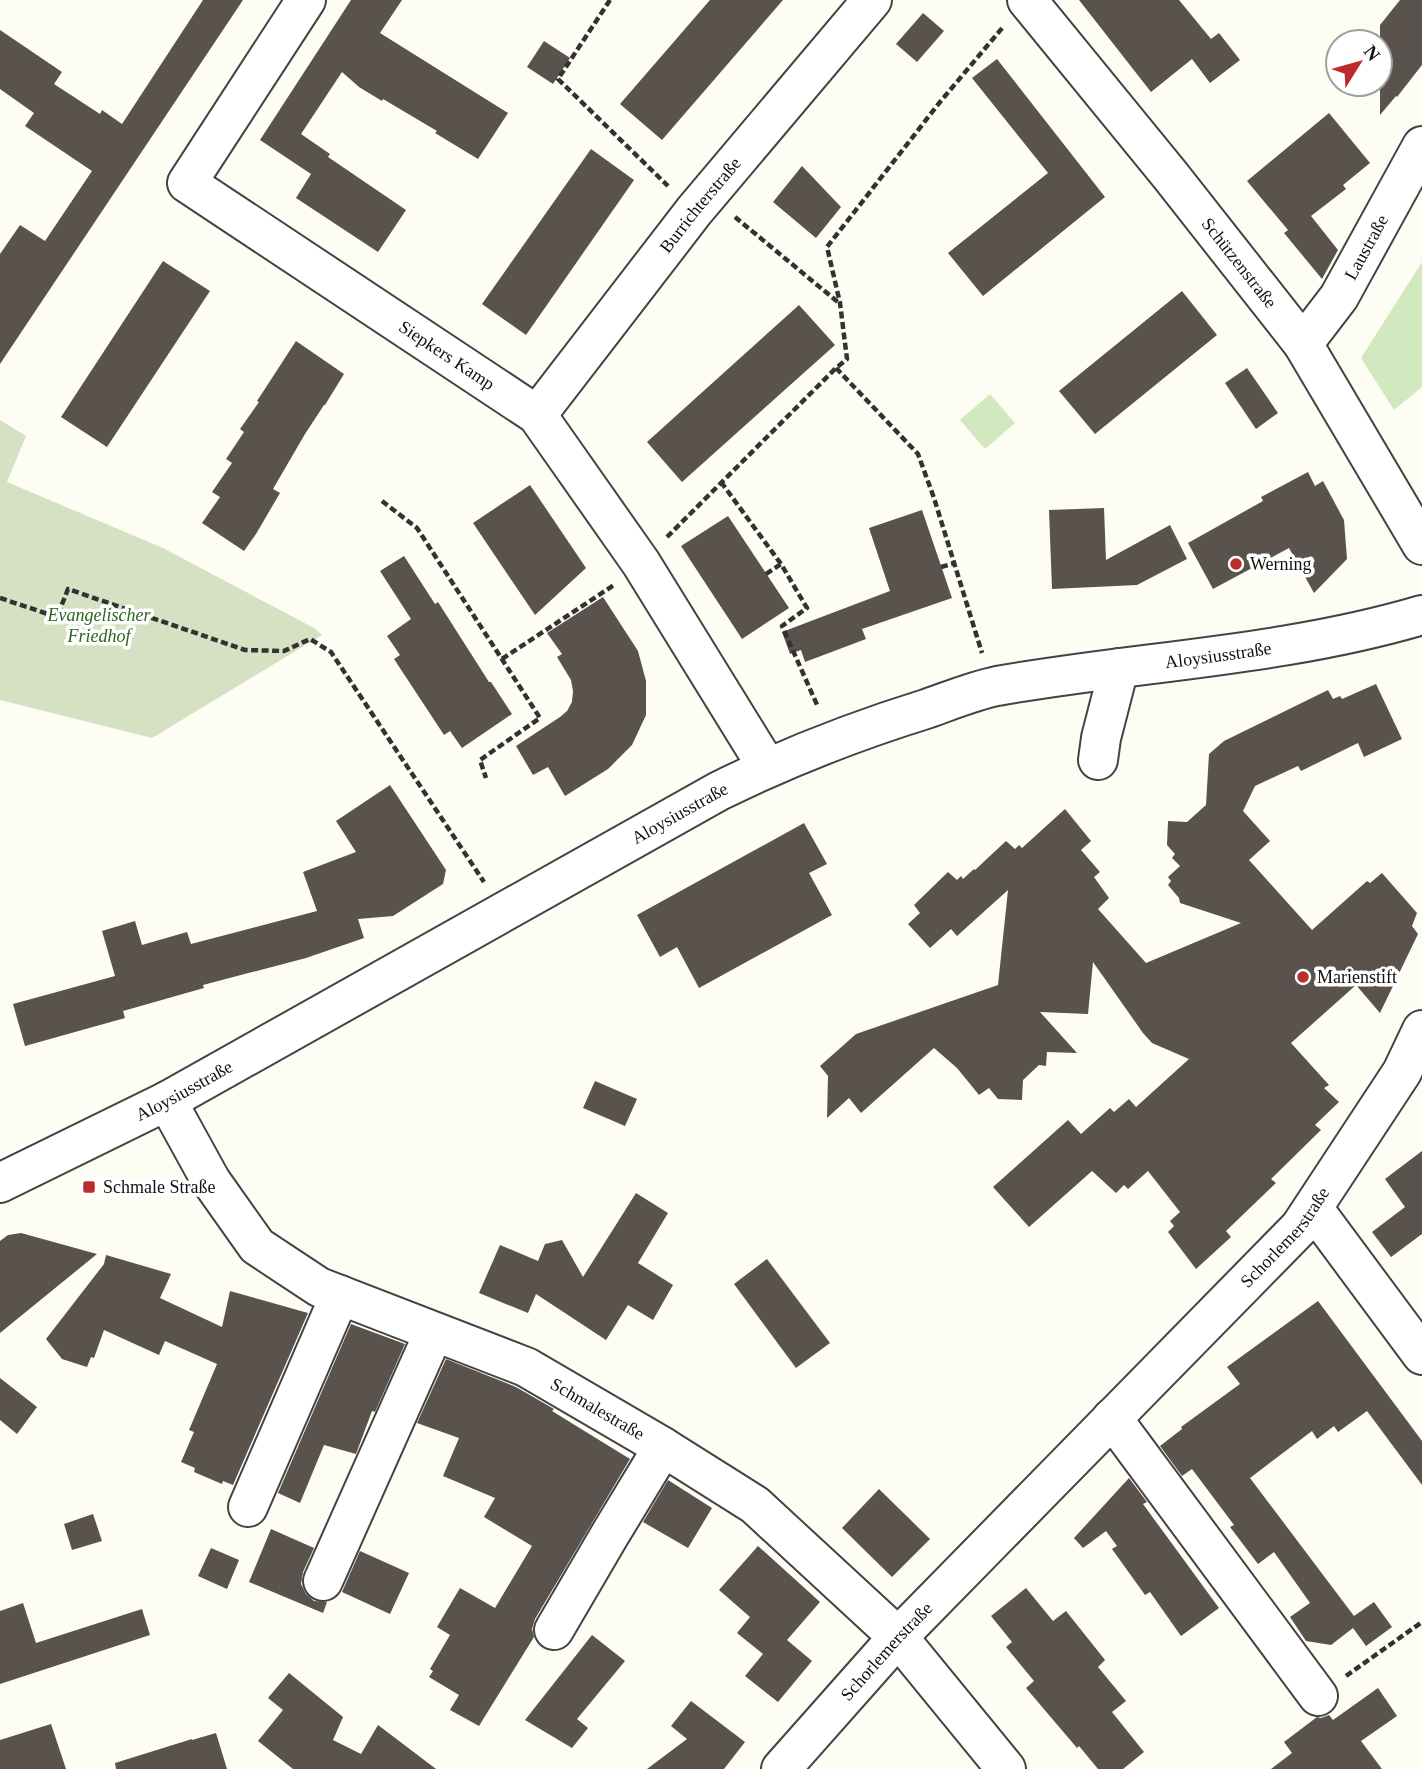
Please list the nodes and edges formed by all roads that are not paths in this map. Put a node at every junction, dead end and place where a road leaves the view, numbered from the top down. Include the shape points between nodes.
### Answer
1 (306, 0) edge
2 (872, 0) edge
3 (1018, 10) edge
4 (1422, 146) edge
5 (1303, 344) junction
6 (537, 415) junction
7 (1422, 545) edge
8 (1422, 615) edge
9 (1119, 668) junction
10 (1098, 760) dead end
11 (767, 767) junction
12 (1422, 1030) edge
13 (167, 1101) junction
14 (0, 1183) edge
15 (1313, 1208) junction
16 (340, 1295) junction
17 (434, 1332) junction
18 (1422, 1355) edge
19 (1112, 1418) junction
20 (663, 1447) junction
21 (248, 1507) dead end
22 (323, 1581) dead end
23 (554, 1630) dead end
24 (898, 1637) junction
25 (1318, 1696) road end
26 (781, 1769) edge
27 (1006, 1769) edge

1 - 6 street, Siepkers Kamp via 187,183
2 - 6 street, Burrichterstraße via 701,202
3 - 5 street, Schützenstraße via 1170,175
4 - 5 street, Laustraße via 1339,297
5 - 7 street, Schützenstraße
6 - 11 street, Siepkers Kamp via 641,563
8 - 9 street, Aloysiusstraße via 1291,645
9 - 10 street
9 - 11 street, Aloysiusstraße via 994,687 832,740
11 - 13 street, Aloysiusstraße
12 - 15 street, Schorlemerstraße via 1402,1072
13 - 14 street, Aloysiusstraße
13 - 16 street, Schmalestraße via 211,1181 257,1246 319,1287
15 - 18 street
15 - 19 street, Schorlemerstraße via 1300,1227
16 - 17 street, Schmalestraße
16 - 21 street
17 - 20 street, Schmalestraße via 526,1367
17 - 22 street
19 - 24 street, Schorlemerstraße
19 - 25 street
20 - 23 street
20 - 24 street, Schmalestraße via 755,1504
24 - 26 street, Schorlemerstraße
24 - 27 street, Schmalestraße

